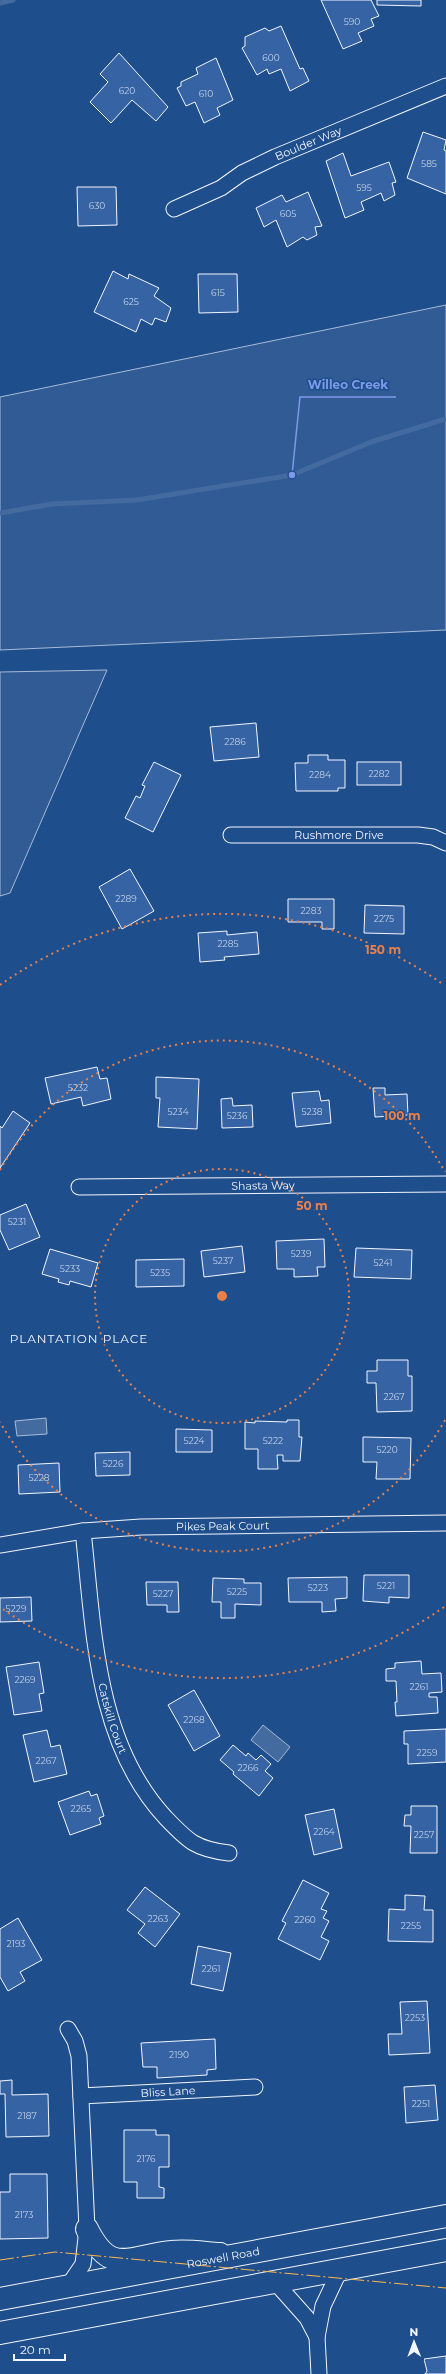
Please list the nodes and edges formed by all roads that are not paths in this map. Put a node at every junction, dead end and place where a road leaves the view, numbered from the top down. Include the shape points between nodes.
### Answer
1 (446, 86) edge
2 (174, 209) dead end
3 (231, 835) dead end
4 (446, 842) edge
5 (446, 1184) edge
6 (79, 1187) dead end
7 (446, 1523) edge
8 (83, 1531) junction
9 (0, 1544) edge
10 (229, 1854) dead end
11 (68, 2029) dead end
12 (255, 2087) dead end
13 (81, 2096) junction
14 (446, 2216) edge
15 (87, 2229) junction
16 (446, 2250) edge
17 (236, 2254) junction
18 (340, 2270) junction
19 (275, 2282) junction
20 (68, 2286) junction
21 (0, 2299) edge
22 (0, 2334) edge
23 (317, 2338) junction
24 (319, 2374) edge

1 - 2 street, Boulder Way via 275,157 242,173 221,188
3 - 4 street, Rushmore Drive via 418,835 433,836
5 - 6 street, Shasta Way
7 - 8 street, Pikes Peak Court via 142,1526
8 - 9 street, Pikes Peak Court
8 - 10 street, Catskill Court via 103,1686 122,1752 136,1779 156,1807 188,1842 208,1851
11 - 13 street via 79,2056
12 - 13 street, Bliss Lane
13 - 15 street
14 - 17 main road, Roswell Road
15 - 17 main road via 96,2246 113,2260 123,2261 172,2251
15 - 20 street via 83,2264
16 - 18 main road
17 - 20 main road, Roswell Road
18 - 19 main road
18 - 23 street via 323,2306
19 - 22 main road
19 - 23 street via 307,2318
20 - 21 main road, Roswell Road
23 - 24 street

